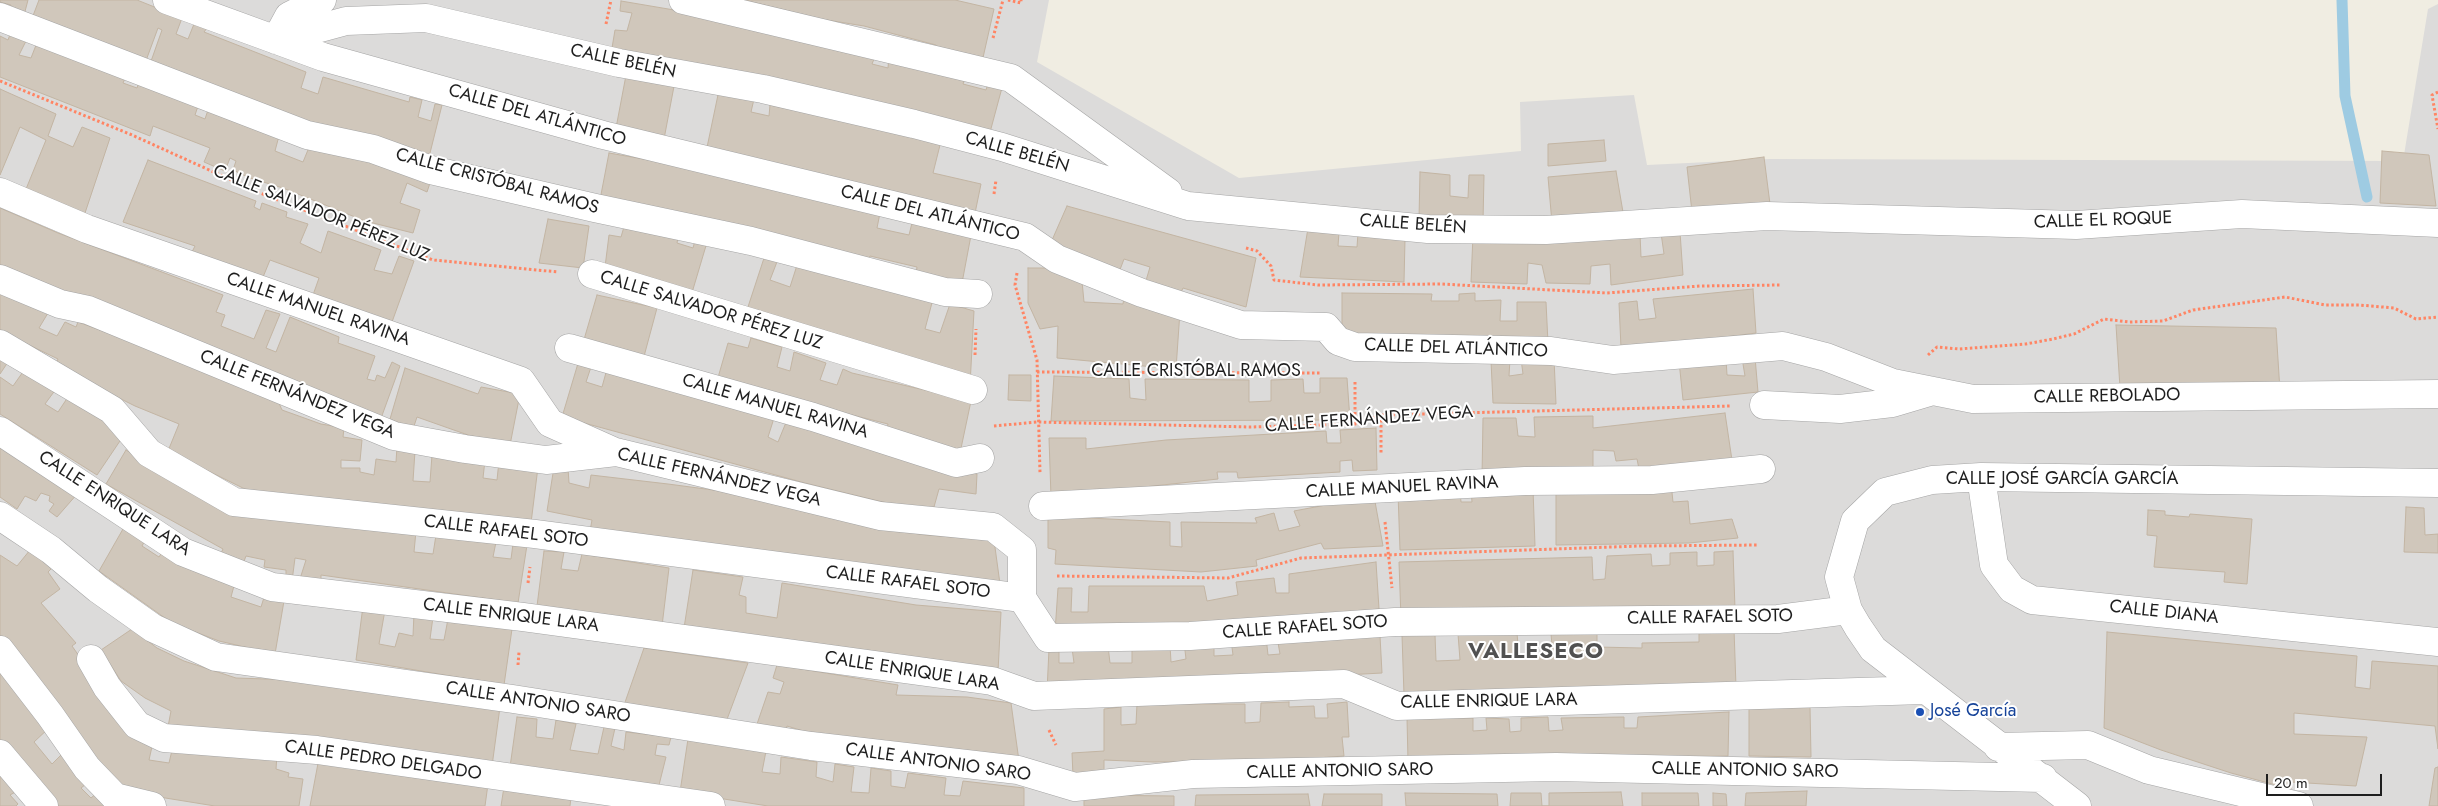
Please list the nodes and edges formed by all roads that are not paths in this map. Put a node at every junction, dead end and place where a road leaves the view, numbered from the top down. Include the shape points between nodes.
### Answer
1 (167, 0) edge
2 (322, 0) edge
3 (682, 0) edge
4 (0, 17) edge
5 (276, 40) junction
6 (0, 192) edge
7 (1188, 206) junction
8 (1767, 216) joint
9 (2438, 223) edge
10 (592, 274) road end
11 (0, 279) edge
12 (978, 294) dead end
13 (0, 344) edge
14 (1783, 346) joint
15 (569, 348) dead end
16 (973, 390) dead end
17 (1936, 390) junction
18 (2438, 394) edge
19 (1764, 405) road end
20 (0, 431) edge
21 (616, 452) junction
22 (980, 458) dead end
23 (1761, 469) dead end
24 (1981, 477) junction
25 (2438, 483) edge
26 (1043, 506) road end
27 (0, 516) edge
28 (1022, 598) junction
29 (1848, 610) junction
30 (2438, 642) edge
31 (0, 650) edge
32 (91, 659) dead end
33 (1924, 690) junction
34 (1998, 747) junction
35 (0, 754) edge
36 (2043, 778) junction
37 (44, 806) edge
38 (152, 806) edge
39 (711, 806) edge
40 (2077, 806) edge
41 (2299, 806) edge

1 - 5 street, CALLE DEL ATLÁNTICO
2 - 5 street via 289,16
3 - 7 street via 1011,78
4 - 12 street, CALLE CRISTÓBAL RAMOS via 307,135 373,149 431,170 751,241 946,292
5 - 7 street, CALLE BELÉN via 346,21 426,18 619,63 762,89 914,124 1002,147
5 - 14 street, CALLE DEL ATLÁNTICO via 323,57 658,149 1025,237 1057,259 1150,296 1241,325 1326,327 1338,340 1355,346 1551,351 1613,360
6 - 21 street, CALLE MANUEL RAVINA via 87,229 521,381 550,423
7 - 8 street, CALLE BELÉN via 1428,229 1546,230
8 - 9 street, CALLE EL ROQUE via 2076,225 2242,214
10 - 16 street, CALLE SALVADOR PÉREZ LUZ
11 - 21 street, CALLE FERNÁNDEZ VEGA via 60,304 88,310 394,436 546,460
13 - 28 street, CALLE RAFAEL SOTO via 112,410 149,452 234,502 535,534
14 - 17 street, CALLE REBOLADO via 1826,357 1893,383
15 - 22 street, CALLE MANUEL RAVINA via 813,417 956,463
17 - 18 street, CALLE REBOLADO via 1973,399
17 - 19 street via 1892,403 1840,409
20 - 33 street, CALLE ENRIQUE LARA via 183,552 272,587 992,681 1034,696 1344,684 1397,706
21 - 28 street, CALLE FERNÁNDEZ VEGA via 880,516 993,527 1022,550
23 - 26 street, CALLE MANUEL RAVINA via 1652,480 1525,481
24 - 25 street, CALLE JOSÉ GARCÍA GARCÍA
24 - 29 street, CALLE JOSÉ GARCÍA GARCÍA via 1932,480 1884,492 1855,521 1839,577
24 - 30 street, CALLE DIANA via 1994,565 2012,589 2032,600
27 - 36 street, CALLE ANTONIO SARO via 51,550 153,628 216,657 811,746 1018,770 1075,787 1193,774 1556,767
28 - 29 street, CALLE RAFAEL SOTO via 1048,638 1190,636 1395,622 1778,619
29 - 33 street, CALLE JOSÉ GARCÍA GARCÍA via 1873,649
31 - 38 street via 87,768 115,797
32 - 39 street, CALLE PEDRO DELGADO via 107,687 137,725 164,738 317,750
33 - 34 street, CALLE JOSÉ GARCÍA GARCÍA
34 - 36 street, CALLE JOSÉ GARCÍA GARCÍA
34 - 41 street via 2088,745 2149,770
35 - 37 street
36 - 40 street, CALLE JOSÉ GARCÍA GARCÍA

